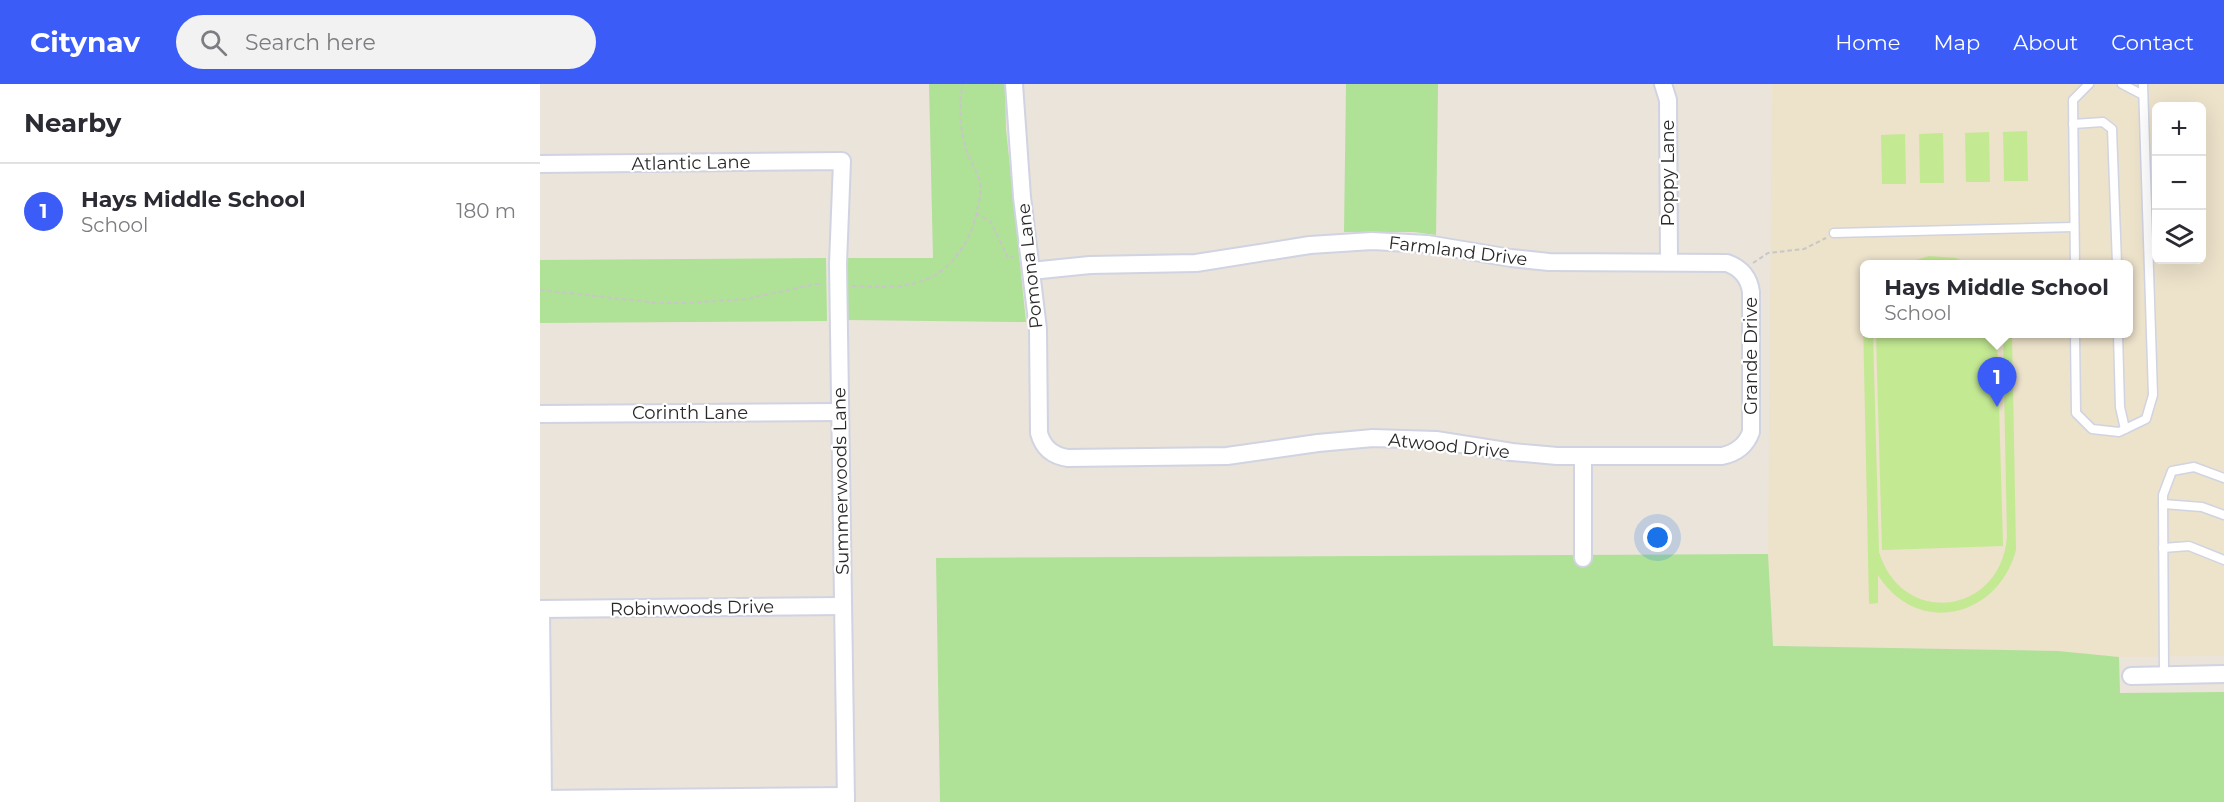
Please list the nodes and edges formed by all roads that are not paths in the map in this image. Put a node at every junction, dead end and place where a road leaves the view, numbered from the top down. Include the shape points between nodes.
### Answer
1 (1014, 84) edge
2 (1663, 84) edge
3 (2089, 84) edge
4 (2122, 84) edge
5 (2142, 84) edge
6 (2143, 95) junction
7 (2073, 124) junction
8 (842, 161) joint
9 (540, 164) edge
10 (2074, 227) junction
11 (1834, 233) road end
12 (2075, 260) edge
13 (2117, 260) edge
14 (1669, 262) junction
15 (1741, 270) joint
16 (1031, 271) junction
17 (2076, 338) edge
18 (2118, 338) edge
19 (840, 412) junction
20 (540, 414) edge
21 (2125, 429) junction
22 (1745, 444) joint
23 (1046, 447) joint
24 (1582, 456) junction
25 (2224, 478) edge
26 (2163, 504) junction
27 (2224, 515) edge
28 (2163, 548) junction
29 (1583, 558) dead end
30 (2224, 560) edge
31 (843, 606) junction
32 (540, 609) edge
33 (2164, 674) junction
34 (2224, 674) edge
35 (2131, 676) dead end
36 (541, 799) edge
37 (846, 799) edge

1 - 16 street, Pomona Lane
2 - 14 street, Poppy Lane via 1668,100
3 - 7 lane via 2073,100
4 - 6 lane
5 - 6 lane
6 - 21 lane via 2153,395 2146,419
7 - 10 lane
7 - 13 lane via 2103,122 2112,129
8 - 9 street, Atlantic Lane
8 - 19 street, Summerwoods Lane via 838,286
10 - 11 lane
10 - 12 lane
14 - 15 street, Farmland Drive via 1723,262
14 - 16 street, Farmland Drive via 1549,262 1427,244 1372,241 1310,245 1196,263 1090,265
15 - 22 street, Grande Drive via 1751,292 1752,426
16 - 23 street, Pomona Lane via 1038,329 1038,429
17 - 21 lane via 2076,413 2092,429
18 - 21 lane via 2120,407
19 - 20 street, Corinth Lane
19 - 31 street, Summerwoods Lane
22 - 24 street, Atwood Drive via 1722,456
23 - 24 street, Atwood Drive via 1068,458 1204,458 1334,441 1404,438 1512,452
24 - 29 street
25 - 26 lane via 2194,466 2172,471
26 - 27 lane via 2202,507
26 - 28 lane
28 - 30 lane via 2189,546
28 - 33 lane
31 - 32 street, Robinwoods Drive
31 - 37 street, Summerwoods Lane
32 - 36 street
33 - 34 street
33 - 35 street
36 - 37 street

